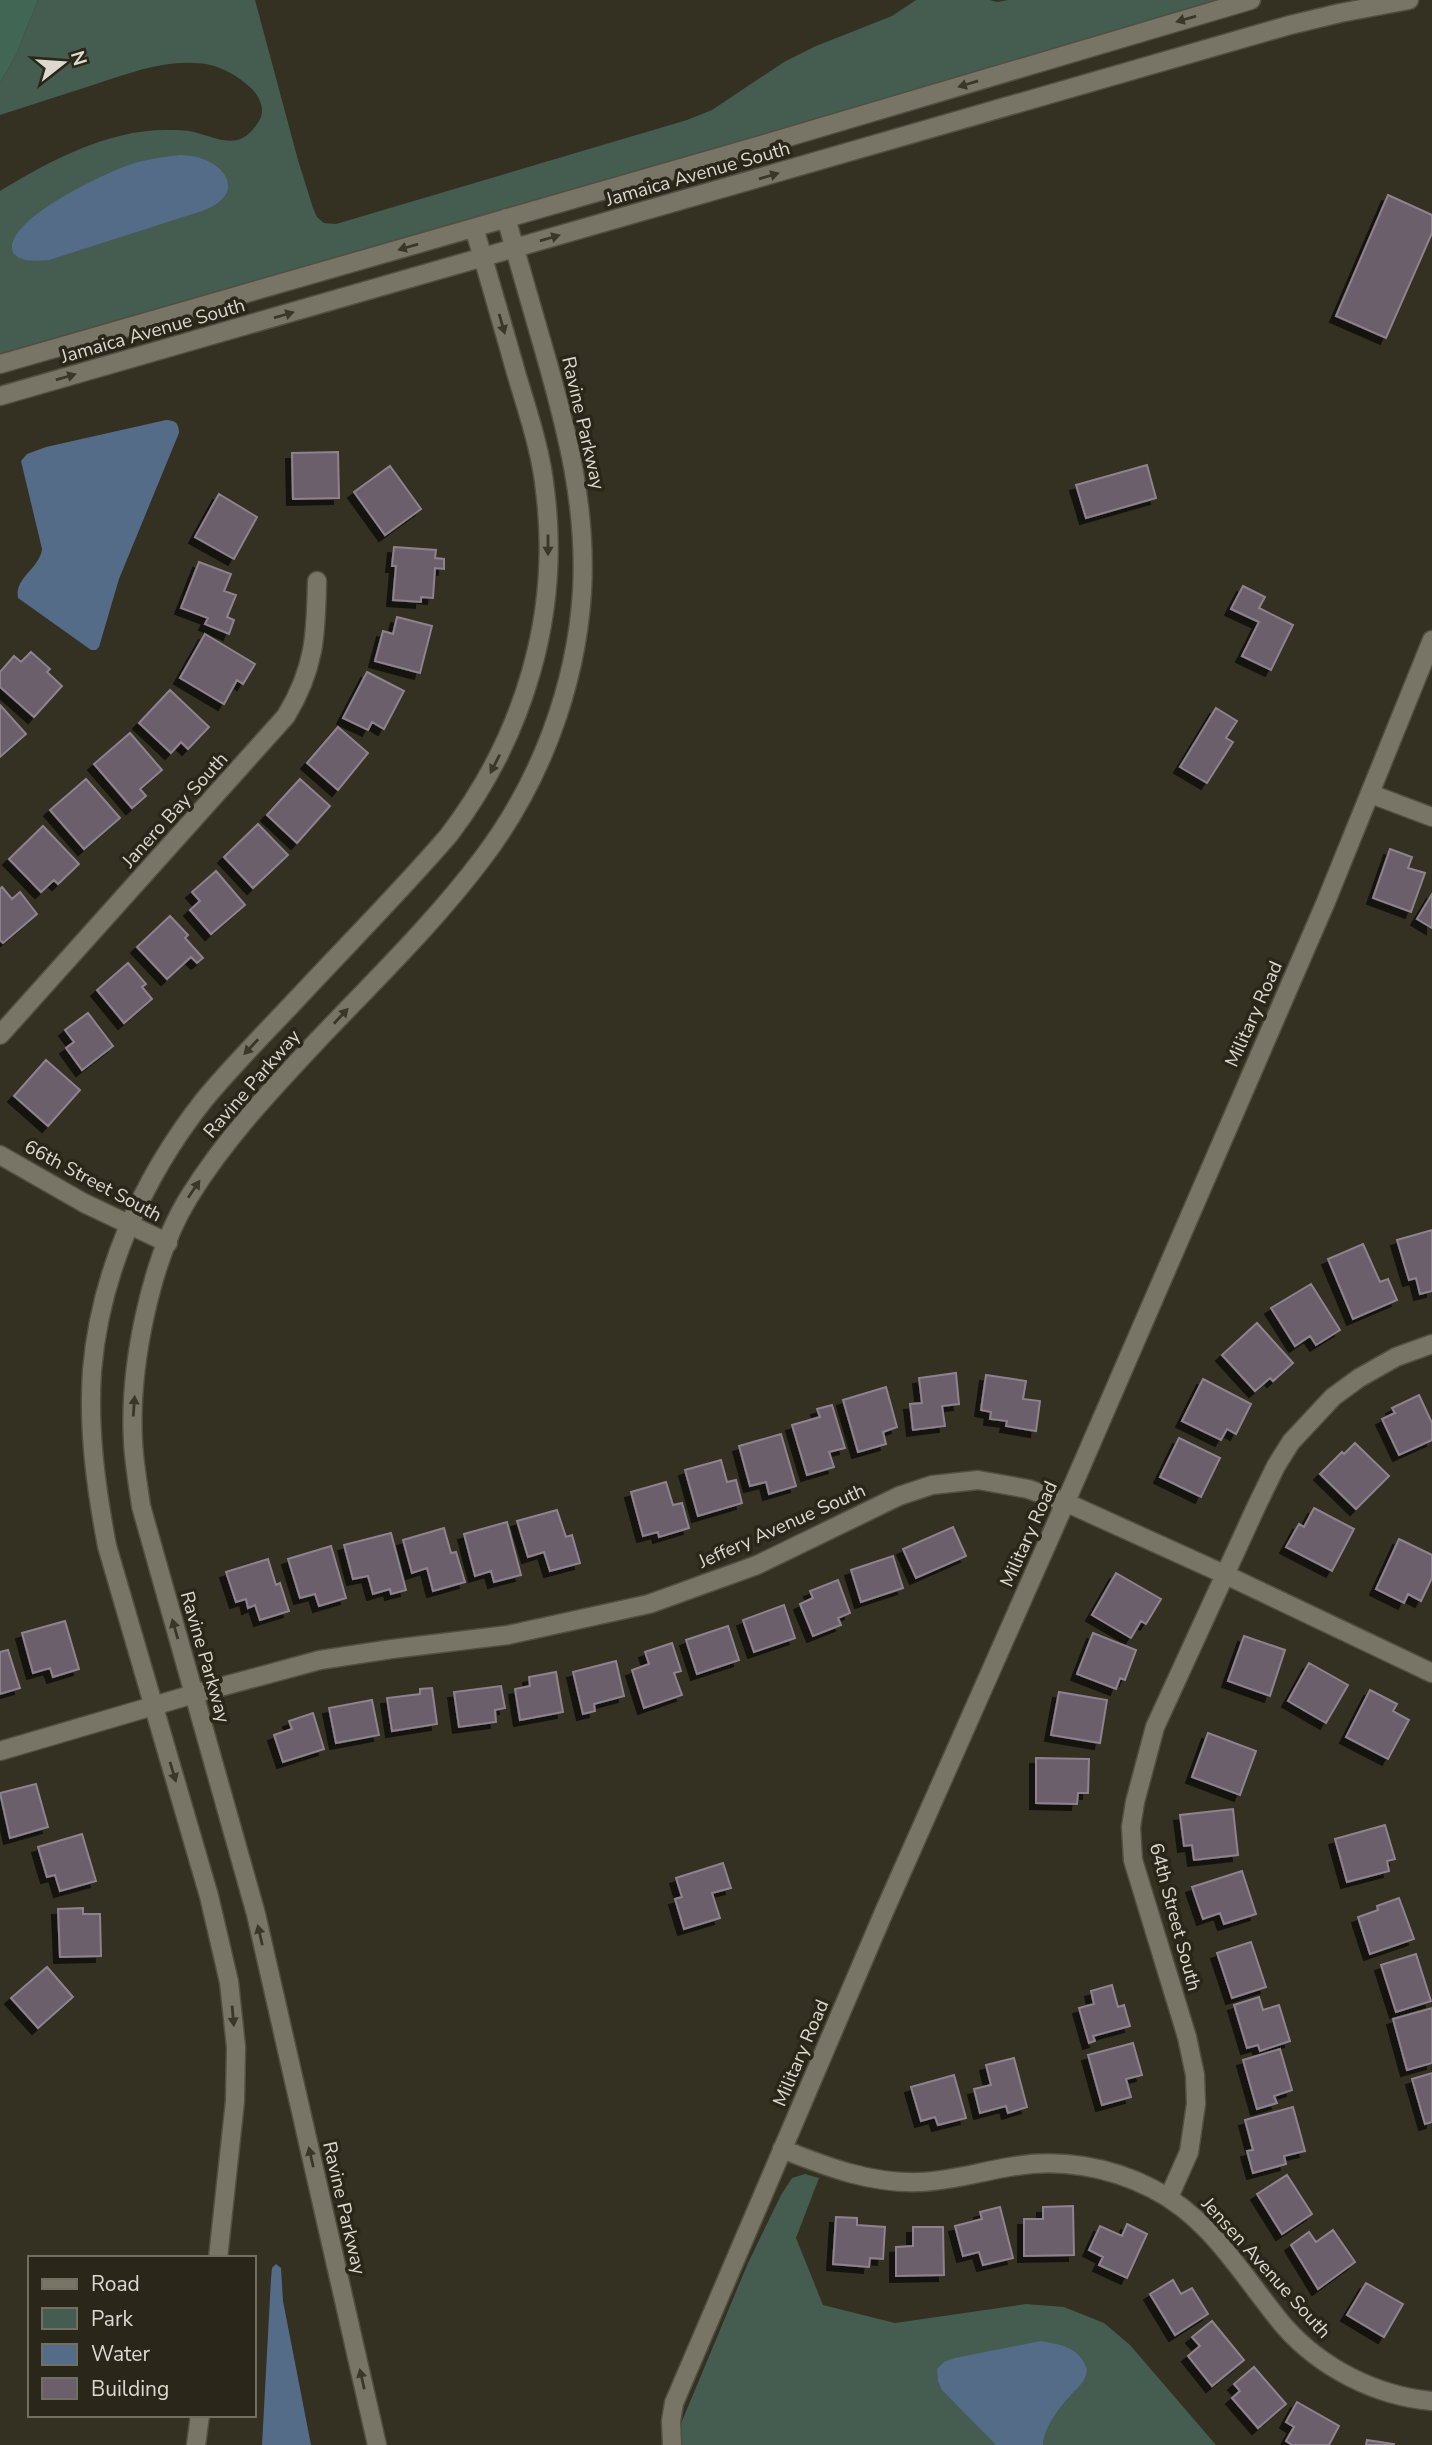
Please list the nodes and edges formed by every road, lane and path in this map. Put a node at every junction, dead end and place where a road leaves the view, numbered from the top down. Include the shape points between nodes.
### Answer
1 (1251, 0) edge
2 (1409, 0) edge
3 (506, 218) junction
4 (474, 228) junction
5 (515, 248) junction
6 (483, 258) junction
7 (0, 364) edge
8 (0, 396) edge
9 (317, 581) dead end
10 (1432, 640) edge
11 (1371, 794) junction
12 (1432, 817) edge
13 (0, 1035) edge
14 (0, 1155) edge
15 (130, 1225) junction
16 (168, 1243) junction
17 (1432, 1345) edge
18 (1065, 1502) junction
19 (1226, 1575) junction
20 (1432, 1673) edge
21 (194, 1694) junction
22 (153, 1706) junction
23 (0, 1751) edge
24 (782, 2149) junction
25 (1169, 2197) junction
26 (218, 2256) edge
27 (1432, 2401) edge
28 (200, 2417) edge
29 (196, 2445) edge
30 (377, 2445) edge
31 (672, 2445) edge

1 -> 3 street, Jamaica Avenue South
5 -> 2 street, Jamaica Avenue South via 1290,25
3 - 4 street, Jamaica Avenue South
3 - 5 street, Ravine Parkway
4 - 6 street, Ravine Parkway
4 -> 7 street, Jamaica Avenue South
5 - 6 street, Jamaica Avenue South
16 -> 5 street, Ravine Parkway via 188,1199 239,1126 484,857 524,794 551,732 578,628 582,525 564,421
8 -> 6 street, Jamaica Avenue South
6 -> 15 street, Ravine Parkway via 526,407 545,488 549,529 545,603 525,694 500,756 472,805 421,867 205,1099 162,1160
9 - 13 street, Janero Bay South via 309,669 286,716
10 - 11 street, Military Road
11 - 12 street
11 - 18 street, Military Road
14 - 15 street, 66th Street South
15 - 16 street, 66th Street South
15 - 22 street, Ravine Parkway via 111,1278 96,1345 92,1437 107,1546
21 -> 16 street, Ravine Parkway via 141,1506 132,1438 142,1335
17 - 19 street, 64th Street South via 1378,1366 1312,1417 1276,1466
18 - 19 street, Jeffery Avenue South
18 - 21 street, Jeffery Avenue South via 1028,1489 978,1480 932,1485 899,1496 757,1565 649,1604 508,1635 333,1658
18 - 24 street, Military Road
19 - 20 street, Jeffery Avenue South
19 - 25 street, 64th Street South via 1155,1727 1132,1826 1133,1860 1195,2075 1189,2152
21 - 22 street, Jeffery Avenue South
30 -> 21 street, Ravine Parkway via 256,1914
22 - 23 street, Jeffery Avenue South
22 -> 26 street, Ravine Parkway via 209,1896 229,1982 236,2088
24 - 25 street, Jensen Avenue South via 838,2171 899,2182 943,2180 1041,2163 1073,2164 1114,2174
24 - 31 street, Military Road via 674,2403
25 - 27 street, Jensen Avenue South via 1219,2241 1302,2345 1365,2384
28 - 29 street

